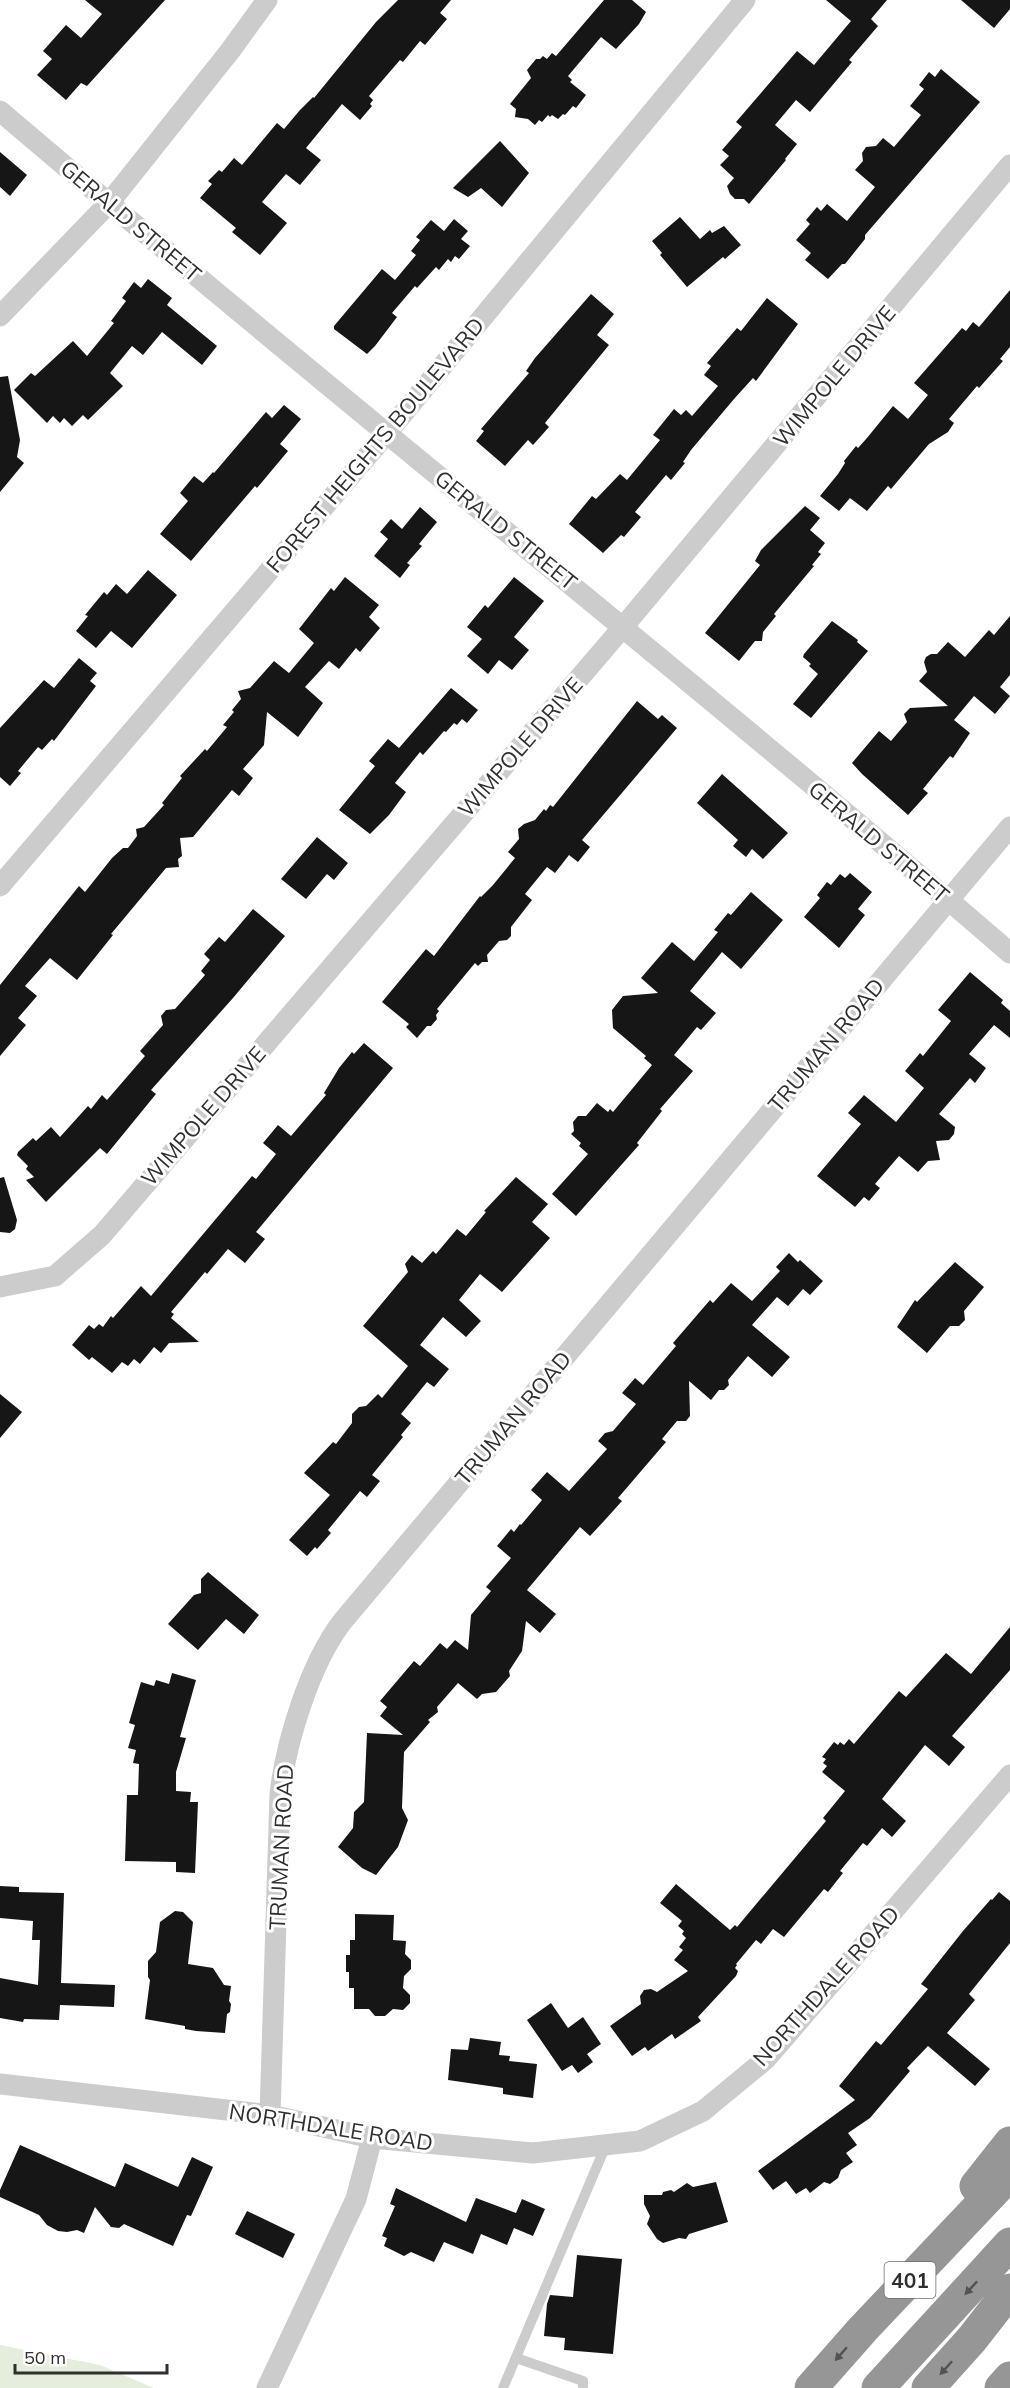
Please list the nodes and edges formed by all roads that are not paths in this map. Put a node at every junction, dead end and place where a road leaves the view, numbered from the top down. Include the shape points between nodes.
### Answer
1 (267, 0) edge
2 (746, 0) edge
3 (0, 111) edge
4 (1010, 165) edge
5 (109, 203) junction
6 (0, 316) edge
7 (387, 433) junction
8 (623, 627) junction
9 (1010, 827) edge
10 (0, 886) edge
11 (948, 899) junction
12 (1010, 952) edge
13 (0, 1287) edge
14 (1010, 1775) edge
15 (0, 2084) edge
16 (270, 2115) junction
17 (372, 2138) junction
18 (1010, 2143) edge
19 (606, 2145) junction
20 (1010, 2174) edge
21 (1010, 2244) edge
22 (1010, 2290) edge
23 (864, 2329) junction
24 (516, 2358) junction
25 (1010, 2378) edge
26 (267, 2388) edge
27 (503, 2388) edge
28 (582, 2388) edge
29 (811, 2388) edge
30 (878, 2388) edge
31 (928, 2388) edge
32 (1001, 2388) edge

1 - 5 street
2 - 7 street, FOREST HEIGHTS BOULEVARD
3 - 5 street, GERALD STREET
4 - 8 street, WIMPOLE DRIVE
5 - 6 street
5 - 7 street, GERALD STREET
7 - 8 street, GERALD STREET
7 - 10 street, FOREST HEIGHTS BOULEVARD
8 - 11 street, GERALD STREET
8 - 13 street, WIMPOLE DRIVE via 102,1234 55,1276
9 - 11 street, TRUMAN ROAD
11 - 12 street, GERALD STREET
11 - 16 street, TRUMAN ROAD via 340,1625 323,1653 292,1731 282,1776
14 - 19 street, NORTHDALE ROAD via 766,2059 703,2111 640,2141
15 - 16 street, NORTHDALE ROAD
16 - 17 street, NORTHDALE ROAD
17 - 19 street, NORTHDALE ROAD via 532,2153
17 - 26 street via 356,2199
18 - 23 highway
19 - 24 lane
20 - 23 highway, 401
21 -> 30 highway
22 -> 31 highway
23 -> 29 highway, 401
24 - 27 lane
24 - 28 lane via 583,2381
25 - 32 highway

